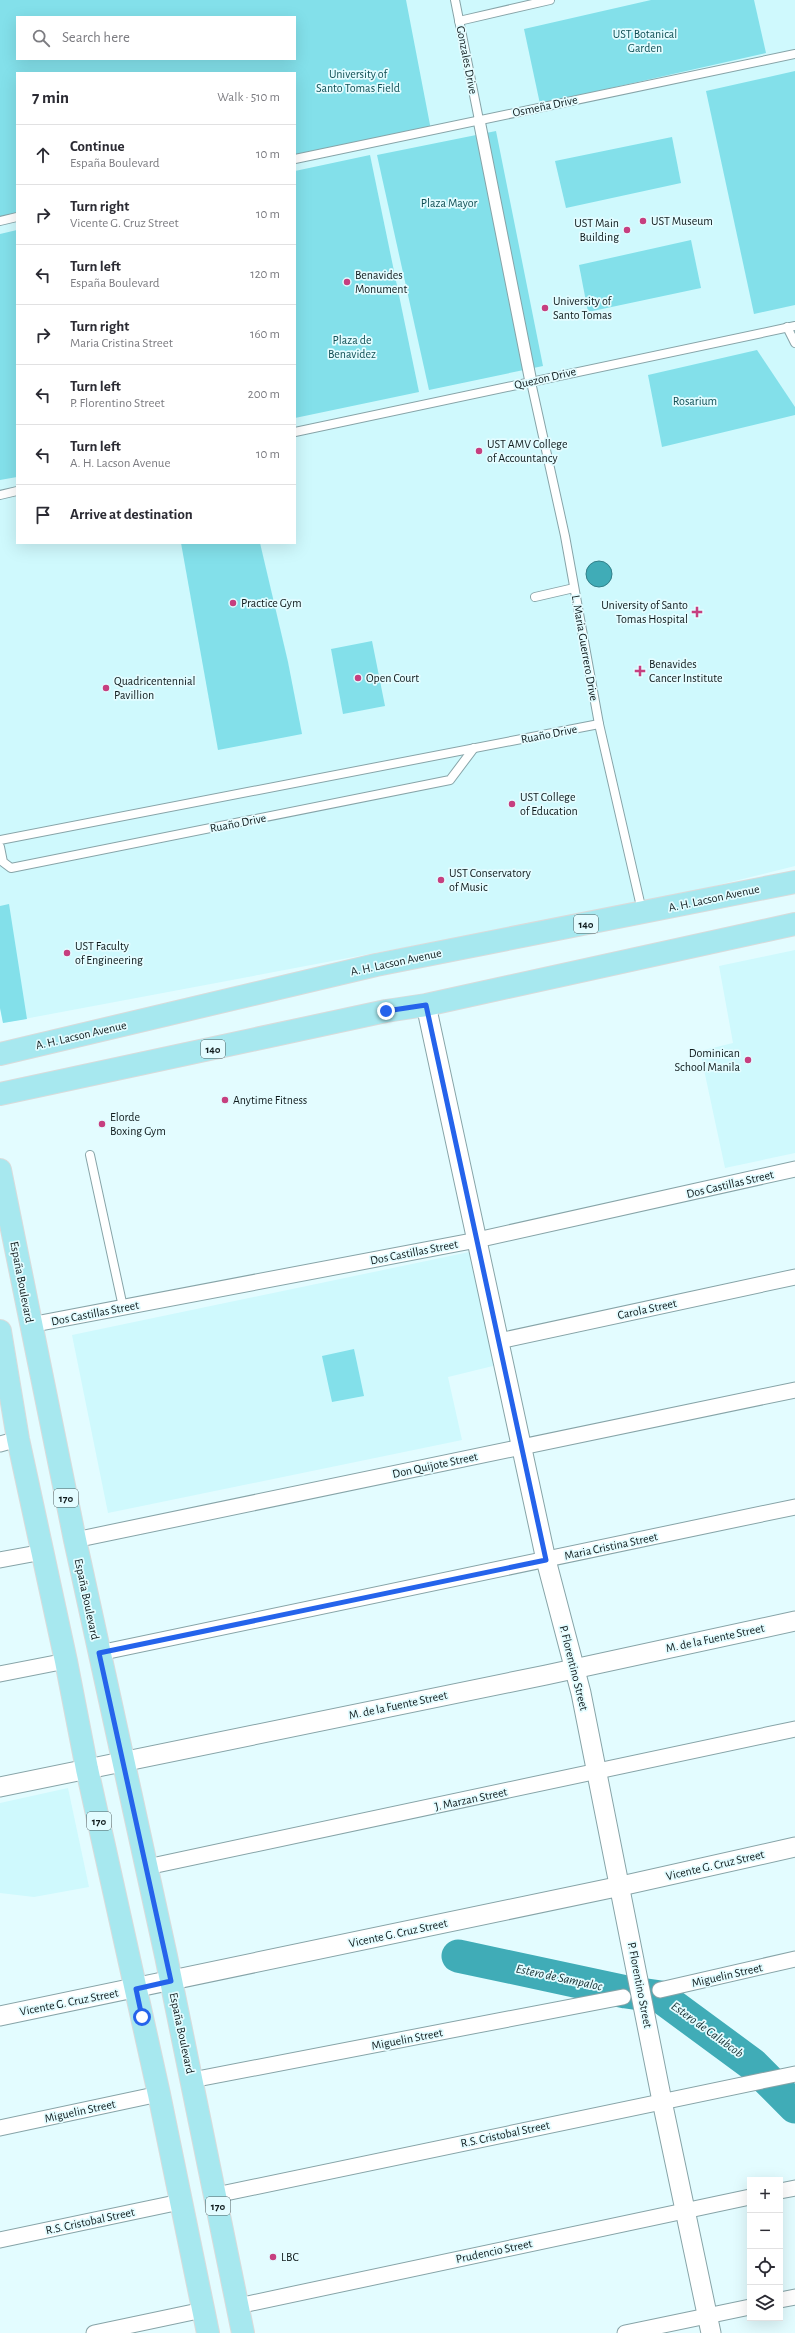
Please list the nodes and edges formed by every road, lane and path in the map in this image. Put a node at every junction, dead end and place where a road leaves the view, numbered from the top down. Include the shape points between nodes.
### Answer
1 (455, 0) edge
2 (550, 0) edge
3 (459, 21) junction
4 (795, 54) edge
5 (479, 120) junction
6 (296, 159) edge
7 (16, 218) edge
8 (0, 221) edge
9 (791, 326) edge
10 (795, 343) edge
11 (531, 382) junction
12 (296, 432) edge
13 (16, 491) edge
14 (0, 495) edge
15 (574, 588) junction
16 (535, 597) dead end
17 (599, 724) junction
18 (474, 748) junction
19 (0, 840) edge
20 (0, 847) edge
21 (795, 882) edge
22 (643, 913) junction
23 (795, 924) edge
24 (426, 1005) junction
25 (0, 1054) edge
26 (0, 1094) edge
27 (90, 1155) dead end
28 (795, 1169) edge
29 (0, 1170) edge
30 (477, 1240) junction
31 (795, 1277) edge
32 (123, 1307) junction
33 (30, 1325) junction
34 (0, 1334) edge
35 (499, 1341) junction
36 (795, 1390) edge
37 (9, 1442) edge
38 (521, 1446) junction
39 (795, 1507) edge
40 (75, 1540) junction
41 (43, 1552) junction
42 (0, 1560) edge
43 (546, 1560) junction
44 (795, 1621) edge
45 (99, 1653) junction
46 (66, 1661) junction
47 (575, 1668) junction
48 (0, 1674) edge
49 (795, 1729) edge
50 (124, 1762) junction
51 (87, 1769) junction
52 (595, 1773) junction
53 (0, 1787) edge
54 (795, 1847) edge
55 (147, 1867) junction
56 (621, 1886) junction
57 (795, 1959) edge
58 (171, 1981) junction
59 (136, 1989) junction
60 (660, 1990) dead end
61 (623, 1998) dead end
62 (0, 2016) edge
63 (789, 2075) edge
64 (192, 2080) junction
65 (159, 2094) junction
66 (662, 2101) junction
67 (0, 2128) edge
68 (795, 2188) edge
69 (783, 2190) edge
70 (216, 2195) junction
71 (747, 2198) edge
72 (180, 2202) junction
73 (685, 2209) junction
74 (0, 2240) edge
75 (795, 2297) edge
76 (783, 2299) edge
77 (238, 2306) junction
78 (747, 2308) edge
79 (203, 2310) junction
80 (709, 2324) edge
81 (94, 2333) edge
82 (208, 2333) edge
83 (243, 2333) edge
84 (625, 2333) edge

1 - 3 lane, Gonzales Drive
2 - 3 lane
3 - 5 lane, Gonzales Drive
4 - 5 lane, Osmeña Drive
5 - 6 lane, Osmeña Drive
5 - 11 street
7 - 8 lane
9 - 10 lane
9 - 11 lane, Quezon Drive
11 - 12 lane, Quezon Drive
11 - 15 lane, L. Maria Guerrero Drive
13 - 14 lane
15 - 16 lane
15 - 17 lane, L. Maria Guerrero Drive
17 - 18 lane, Ruaño Drive
17 - 22 lane, L. Maria Guerrero Drive
18 - 19 lane, Ruaño Drive
18 - 20 lane, Ruaño Drive via 450,780 11,868 3,862
21 - 22 main road, A. H. Lacson Avenue / 140
22 - 25 main road, A. H. Lacson Avenue / 140 via 376,966
23 - 24 main road, 140
24 - 26 main road, 140 via 386,1011
24 - 30 street, P. Florentino Street
27 - 32 lane
28 - 30 street, Dos Castillas Street
29 - 33 main road, España Boulevard / 170
30 - 32 street, Dos Castillas Street
30 - 35 street, P. Florentino Street
31 - 35 street, Carola Street
32 - 33 street, Dos Castillas Street
33 - 40 main road, España Boulevard / 170
34 - 37 main road, 170
35 - 38 street, P. Florentino Street
36 - 38 street, Don Quijote Street
37 - 41 main road, 170
38 - 40 street, Don Quijote Street
38 - 43 street, P. Florentino Street
39 - 43 street, Maria Cristina Street
40 - 45 main road, España Boulevard / 170
41 - 42 street
41 - 46 main road, 170
43 - 45 street, Maria Cristina Street
43 - 47 street, P. Florentino Street
44 - 47 street, M. de la Fuente Street
45 - 50 main road, España Boulevard / 170
46 - 48 street
46 - 51 main road, 170
47 - 50 street, M. de la Fuente Street
47 - 52 street, P. Florentino Street
49 - 52 street, J. Marzan Street
50 - 51 street, M. de la Fuente Street
50 - 55 main road, España Boulevard / 170
51 - 53 street, M. de la Fuente Street
51 - 59 main road, 170
52 - 55 street, J. Marzan Street
52 - 56 street, P. Florentino Street
54 - 56 street, Vicente G. Cruz Street
55 - 58 main road, España Boulevard / 170
56 - 58 street, Vicente G. Cruz Street
56 - 66 street, P. Florentino Street
57 - 60 street, Miguelin Street
58 - 59 street, Vicente G. Cruz Street
58 - 64 main road, España Boulevard / 170
59 - 62 street, Vicente G. Cruz Street
59 - 65 main road, 170
61 - 64 street, Miguelin Street
63 - 66 street, R.S. Cristobal Street
64 - 70 main road, España Boulevard / 170
65 - 67 street, Miguelin Street
65 - 72 main road, 170
66 - 70 street, R.S. Cristobal Street
66 - 73 street, P. Florentino Street
68 - 69 street
70 - 77 main road, España Boulevard / 170
71 - 73 street, Prudencio Street
72 - 74 street, R.S. Cristobal Street
72 - 79 main road, 170
73 - 77 street, Prudencio Street
73 - 80 street, P. Florentino Street
75 - 76 street
77 - 83 main road, España Boulevard / 170
78 - 80 street
79 - 81 street
79 - 82 main road, 170
80 - 84 street

